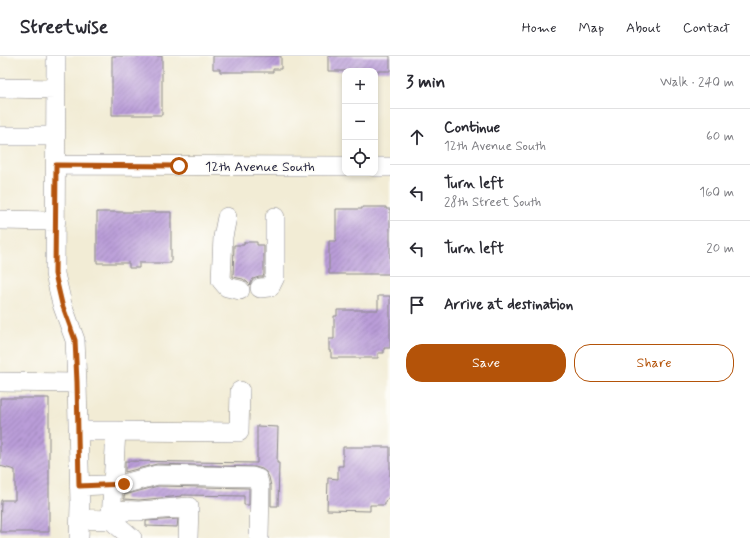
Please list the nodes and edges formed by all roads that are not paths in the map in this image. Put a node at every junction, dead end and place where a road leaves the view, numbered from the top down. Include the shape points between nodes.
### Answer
1 (56, 56) edge
2 (0, 88) edge
3 (55, 89) junction
4 (0, 136) edge
5 (55, 136) junction
6 (56, 165) junction
7 (342, 166) edge
8 (378, 166) edge
9 (390, 166) edge
10 (227, 218) dead end
11 (275, 218) dead end
12 (0, 220) edge
13 (56, 221) junction
14 (260, 288) dead end
15 (240, 290) dead end
16 (0, 382) edge
17 (77, 382) junction
18 (240, 391) dead end
19 (78, 431) junction
20 (116, 431) junction
21 (112, 485) junction
22 (79, 486) junction
23 (111, 515) junction
24 (79, 529) edge
25 (132, 538) edge
26 (188, 538) edge
27 (259, 538) edge

1 - 3 street
2 - 3 street
3 - 5 street
4 - 5 street
5 - 6 street
6 - 7 street, 12th Avenue South
6 - 13 street
8 - 9 street
10 - 15 street via 223,236 221,280 227,287
11 - 14 street via 275,277 270,286
12 - 13 street
13 - 17 street via 55,274 62,304 75,340
16 - 17 street
17 - 19 street
18 - 20 street via 240,432
19 - 20 street
19 - 22 street
20 - 21 street
21 - 22 street
21 - 23 street
21 - 27 street via 157,475 258,479
22 - 24 street
23 - 24 street
23 - 25 street
23 - 26 street via 188,507

